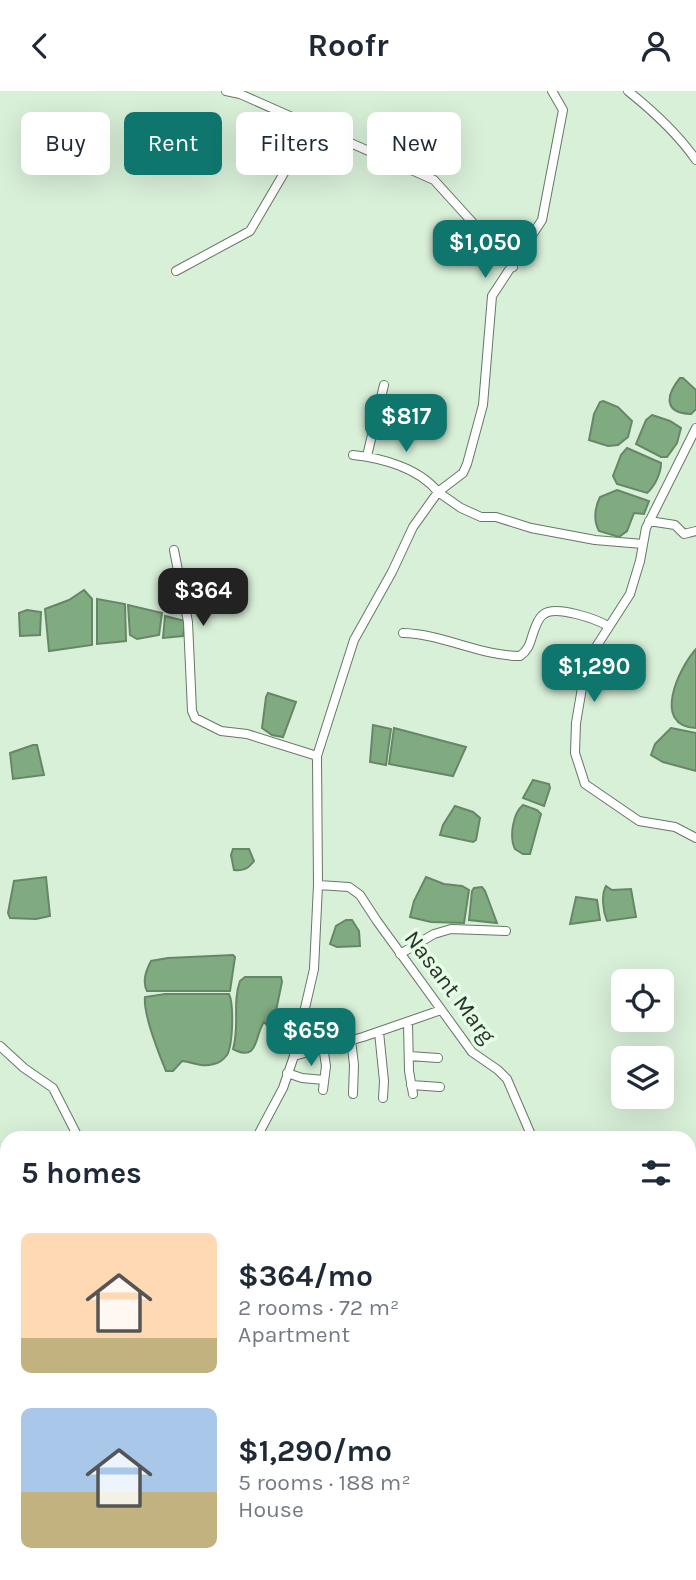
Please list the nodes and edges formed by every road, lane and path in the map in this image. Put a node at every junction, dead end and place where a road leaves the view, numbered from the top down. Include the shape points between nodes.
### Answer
1 (226, 91) edge
2 (552, 91) edge
3 (628, 91) edge
4 (279, 112) edge
5 (353, 145) edge
6 (696, 160) edge
7 (283, 175) edge
8 (513, 267) junction
9 (176, 271) dead end
10 (384, 385) dead end
11 (696, 428) edge
12 (353, 455) dead end
13 (367, 456) junction
14 (438, 492) junction
15 (649, 521) junction
16 (696, 531) edge
17 (643, 544) junction
18 (174, 550) dead end
19 (608, 626) junction
20 (403, 633) dead end
21 (317, 756) junction
22 (696, 838) edge
23 (318, 885) junction
24 (506, 931) dead end
25 (400, 954) junction
26 (441, 1010) junction
27 (408, 1023) junction
28 (379, 1032) junction
29 (351, 1040) junction
30 (0, 1046) edge
31 (323, 1046) junction
32 (293, 1056) junction
33 (409, 1056) junction
34 (438, 1058) dead end
35 (287, 1073) junction
36 (324, 1080) junction
37 (440, 1087) dead end
38 (323, 1090) dead end
39 (353, 1094) dead end
40 (383, 1098) dead end
41 (75, 1131) edge
42 (260, 1131) edge
43 (529, 1131) edge

1 - 4 street
2 - 8 street via 563,110 542,220
3 - 6 street
5 - 8 street via 434,180
7 - 9 street via 250,230
8 - 14 street via 492,296 483,405 467,464 463,473
10 - 13 street
11 - 15 street
12 - 13 street
13 - 14 street via 428,480
14 - 17 street via 481,517 595,540
14 - 21 street via 413,527 354,640
15 - 16 street via 675,525 684,534
15 - 17 street
17 - 19 street via 630,594
18 - 21 street via 188,622 195,718 221,731 247,734
19 - 20 street via 546,612 520,656
19 - 22 street via 583,682 576,723 575,753 585,784 639,821 675,827
21 - 23 street
23 - 25 street, Nasant Marg via 356,890
23 - 32 street via 314,969
24 - 25 street via 451,929
25 - 26 street, Nasant Marg
26 - 27 street
26 - 43 street, Nasant Marg via 472,1052 507,1079
27 - 28 street
27 - 33 street
28 - 29 street
28 - 40 street
29 - 31 street
29 - 39 street
30 - 41 street via 53,1088
31 - 32 street
31 - 36 street
32 - 35 street
33 - 34 street
33 - 37 street via 412,1089
35 - 36 street
35 - 42 street
36 - 38 street

